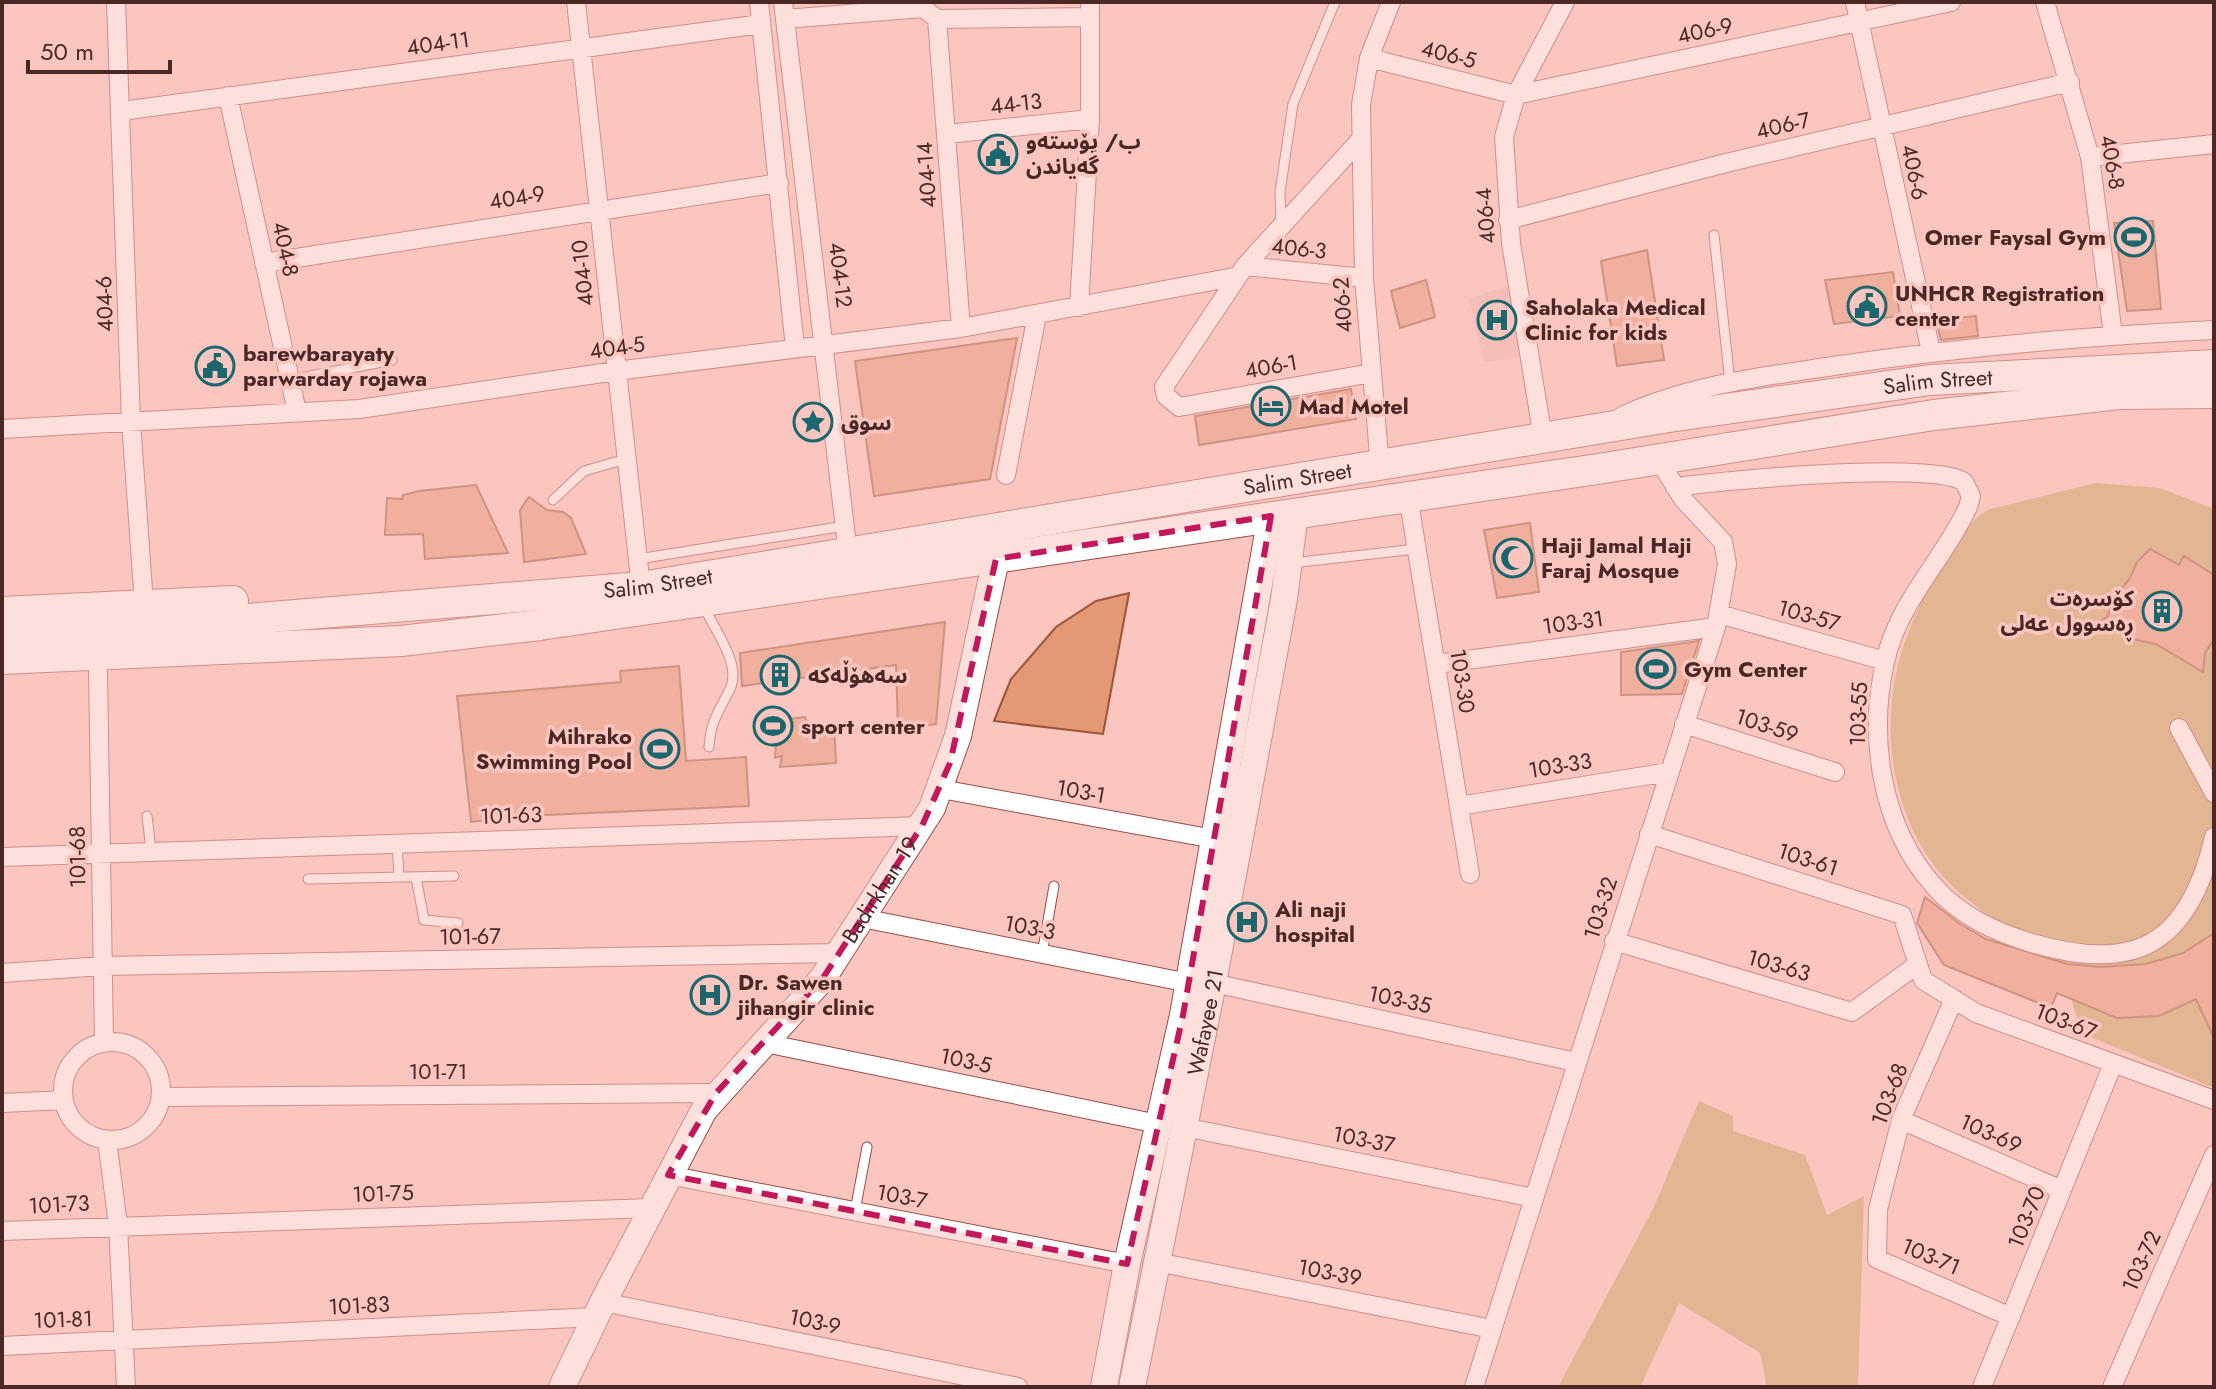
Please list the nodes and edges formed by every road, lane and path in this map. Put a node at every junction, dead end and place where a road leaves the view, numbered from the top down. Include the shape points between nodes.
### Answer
1 (116, 2) edge
2 (576, 2) edge
3 (759, 2) edge
4 (1335, 2) edge
5 (1391, 2) edge
6 (1565, 2) edge
7 (1855, 2) edge
8 (1951, 2) edge
9 (2045, 2) edge
10 (1090, 9) edge
11 (784, 11) edge
12 (937, 19) junction
13 (1859, 22) junction
14 (761, 24) junction
15 (581, 48) junction
16 (1369, 58) junction
17 (2070, 82) junction
18 (1516, 95) junction
19 (228, 96) junction
20 (122, 111) junction
21 (1090, 119) junction
22 (1881, 127) junction
23 (947, 134) junction
24 (1361, 139) junction
25 (2214, 144) edge
26 (2090, 157) junction
27 (779, 183) junction
28 (600, 208) junction
29 (1508, 220) junction
30 (1281, 226) junction
31 (1714, 235) dead end
32 (264, 263) junction
33 (1240, 271) junction
34 (1364, 278) junction
35 (1079, 307) junction
36 (1037, 315) junction
37 (961, 328) junction
38 (2214, 330) edge
39 (2113, 335) junction
40 (826, 344) junction
41 (795, 348) junction
42 (1931, 352) junction
43 (392, 360) dead end
44 (2214, 365) edge
45 (616, 371) junction
46 (1372, 373) junction
47 (290, 380) junction
48 (1730, 382) junction
49 (2214, 393) edge
50 (297, 412) junction
51 (131, 421) junction
52 (1649, 421) junction
53 (2, 429) edge
54 (1597, 429) junction
55 (1543, 438) junction
56 (626, 459) junction
57 (1658, 459) junction
58 (1380, 467) junction
59 (1598, 469) junction
60 (1006, 475) dead end
61 (1675, 487) junction
62 (1408, 496) junction
63 (553, 500) dead end
64 (1283, 514) junction
65 (846, 540) junction
66 (1417, 549) junction
67 (996, 559) junction
68 (1289, 564) junction
69 (639, 573) junction
70 (144, 604) junction
71 (702, 604) junction
72 (383, 608) junction
73 (2, 612) edge
74 (1718, 620) junction
75 (2, 635) edge
76 (401, 641) junction
77 (2, 659) edge
78 (1885, 661) junction
79 (1436, 664) junction
80 (98, 671) junction
81 (2, 678) edge
82 (1684, 724) junction
83 (2179, 728) dead end
84 (709, 747) dead end
85 (1669, 772) junction
86 (1835, 772) dead end
87 (941, 789) junction
88 (2214, 793) edge
89 (1459, 806) junction
90 (147, 816) dead end
91 (922, 826) junction
92 (1649, 834) junction
93 (2214, 837) edge
94 (1214, 839) junction
95 (397, 842) junction
96 (151, 850) junction
97 (101, 854) junction
98 (2, 857) edge
99 (1470, 874) dead end
100 (454, 876) dead end
101 (399, 877) junction
102 (416, 877) junction
103 (308, 879) dead end
104 (1054, 886) dead end
105 (862, 918) junction
106 (458, 923) dead end
107 (1614, 941) junction
108 (839, 953) junction
109 (1042, 954) junction
110 (1918, 964) junction
111 (102, 966) junction
112 (2, 973) edge
113 (1201, 983) junction
114 (1954, 999) junction
115 (104, 1042) junction
116 (765, 1043) junction
117 (1576, 1062) junction
118 (2113, 1064) junction
119 (716, 1093) junction
120 (161, 1097) junction
121 (64, 1100) junction
122 (2214, 1100) edge
123 (2, 1103) edge
124 (1901, 1120) junction
125 (1171, 1125) junction
126 (107, 1140) junction
127 (867, 1147) dead end
128 (2214, 1155) edge
129 (668, 1175) junction
130 (2062, 1190) junction
131 (1534, 1198) junction
132 (651, 1208) junction
133 (1878, 1209) joint
134 (855, 1211) junction
135 (118, 1225) junction
136 (2, 1231) edge
137 (1157, 1262) junction
138 (1127, 1264) junction
139 (599, 1309) junction
140 (2011, 1317) junction
141 (1492, 1329) junction
142 (126, 1341) junction
143 (2, 1346) edge
144 (126, 1387) edge
145 (562, 1387) edge
146 (1018, 1387) edge
147 (1104, 1387) edge
148 (1132, 1387) edge
149 (1474, 1387) edge
150 (1982, 1387) edge
151 (2112, 1387) edge

1 - 20 street, 404-6
2 - 15 street, 404-10
3 - 14 street
4 - 30 lane via 1293,104 1280,192
5 - 16 street, 406-2
6 - 18 street, 406-4
7 - 13 street, 406-6
8 - 13 street, 406-9
9 - 17 street, 406-8
10 - 12 street
10 - 21 street
11 - 12 street via 923,8
11 - 40 street, 404-12
12 - 23 street, 404-14
13 - 18 street, 406-9
13 - 22 street, 406-6
14 - 15 street, 404-11
14 - 27 street
15 - 19 street, 404-11
15 - 28 street, 404-10
16 - 18 street, 406-5
16 - 24 street, 406-2
17 - 22 street, 406-7
17 - 26 street, 406-8
18 - 29 street, 406-4 via 1504,137
19 - 20 street, 404-11
19 - 32 street, 404-8
20 - 51 street, 404-6
21 - 23 street, 44-13
21 - 35 street
22 - 29 street, 406-7
22 - 42 street, 406-6
23 - 37 street, 404-14
24 - 30 street
24 - 34 street, 406-2
25 - 26 street
26 - 39 street, 406-8
27 - 28 street, 404-9
27 - 41 street
28 - 32 street, 404-9
28 - 45 street, 404-10
29 - 55 street, 406-4
30 - 33 street
31 - 48 lane
32 - 47 street, 404-8
33 - 34 street, 406-3
33 - 35 street, 404-5
33 - 46 street, 406-1 via 1166,378 1166,396 1179,407
34 - 46 street, 406-2
35 - 36 street, 404-5
36 - 37 street, 404-5
36 - 60 street
37 - 40 street, 404-5
38 - 39 street
39 - 42 street
40 - 41 street, 404-5
40 - 65 street, 404-12
41 - 45 street, 404-5
42 - 48 street
43 - 47 lane
44 - 52 main road, Salim Street via 1930,380
45 - 50 street, 404-5 via 359,409
45 - 56 street, 404-10
46 - 58 street, 406-2
47 - 50 street, 404-8
48 - 54 street via 1662,399
49 - 57 main road, Salim Street via 2119,394 1934,415
50 - 51 street, 404-5
51 - 53 street, 404-5
51 - 70 street, 404-6
52 - 54 main road, Salim Street
52 - 57 main road via 1646,437
54 - 55 main road, Salim Street
54 - 59 main road via 1605,450
55 - 58 main road, Salim Street
56 - 63 lane via 584,471
56 - 69 street, 404-10
57 - 59 main road, Salim Street
57 - 61 street, 103-32
58 - 65 main road, Salim Street
59 - 62 main road, Salim Street
61 - 74 street, 103-32 via 1723,542 1727,564
61 - 78 street, 103-55 via 1745,478 1894,473 1952,475 1964,482 1970,491 1968,507 1921,579
62 - 64 main road, Salim Street
62 - 66 street, 103-30
64 - 67 main road, Salim Street
64 - 68 street, Wafayee 21
64 - 94 street, Wafayee 21
65 - 69 main road, Salim Street
66 - 68 lane
66 - 79 street, 103-30
67 - 71 main road, Salim Street
67 - 87 street, Badirkhan 19
68 - 113 street, Wafayee 21
69 - 72 main road, Salim Street
70 - 72 main road, Salim Street via 305,600
70 - 73 main road, Salim Street
71 - 76 main road, Salim Street
71 - 84 lane via 733,675 711,723
72 - 75 main road, Salim Street
74 - 78 street, 103-57
74 - 79 street, 103-31
74 - 82 street, 103-32
76 - 77 main road, Salim Street
76 - 80 main road, Salim Street via 271,663
78 - 93 street, 103-55 via 1880,760 1897,825 1933,885 1985,925 2073,953 2109,957 2138,951 2159,938 2185,910
79 - 89 street, 103-30
80 - 81 main road, Salim Street
80 - 97 street, 101-68
82 - 85 street, 103-32
82 - 86 street, 103-59
83 - 88 street
85 - 89 street, 103-33
85 - 92 street, 103-32
87 - 91 street, Badirkhan 19
87 - 94 street, 103-1
89 - 99 street, 103-30
90 - 96 lane
91 - 95 street, 101-63
91 - 105 street, Badirkhan 19
92 - 107 street, 103-32
92 - 110 street, 103-61 via 1902,915
94 - 113 street, Wafayee 21
95 - 96 street, 101-63
95 - 101 lane
96 - 97 street, 101-63
97 - 98 street, 101-63
97 - 111 street, 101-68
100 - 102 lane
101 - 102 lane
101 - 103 lane
102 - 106 lane via 424,920
104 - 109 lane
105 - 108 street, Badirkhan 19
105 - 109 street, 103-3
107 - 110 street, 103-63 via 1852,1012
107 - 117 street, 103-32
108 - 111 street, 101-67
108 - 116 street, Badirkhan 19 via 805,1001
109 - 113 street, 103-3
110 - 114 street, 103-67 via 1923,980
111 - 112 street, 101-67
111 - 115 street, 101-68
113 - 117 street, 103-35
113 - 125 street, Wafayee 21
114 - 118 street, 103-67 via 1976,1013
114 - 124 street, 103-68
115 - 120 street via 134,1047 146,1055 161,1082
115 - 121 street via 89,1047 68,1070
116 - 119 street, Badirkhan 19
116 - 125 street, 103-5
117 - 131 street, 103-32
118 - 122 street, 103-67
118 - 130 street, 103-70
119 - 120 street, 101-71
119 - 129 street, Badirkhan 19
120 - 126 street via 157,1112 136,1134
121 - 123 street
121 - 126 street via 79,1127
124 - 130 street, 103-69
124 - 133 street, 103-68
125 - 131 street, 103-37
125 - 137 street, Wafayee 21
125 - 138 street, Wafayee 21
126 - 135 street
127 - 134 lane
128 - 151 street, 103-72
129 - 132 street, Badirkhan 19
129 - 134 street, 103-7
130 - 140 street, 103-70
131 - 141 street, 103-32
132 - 135 street, 101-75
132 - 139 street, Badirkhan 19
133 - 140 street, 103-71 via 1877,1259
134 - 138 street, 103-7
135 - 136 street, 101-73
135 - 142 street
137 - 141 street, 103-39
137 - 148 street, Wafayee 21
138 - 147 street, Wafayee 21
139 - 142 street, 101-83
139 - 145 street, Badirkhan 19
139 - 146 street, 103-9
140 - 150 street, 103-70
141 - 149 street, 103-32
142 - 143 street, 101-81
142 - 144 street

